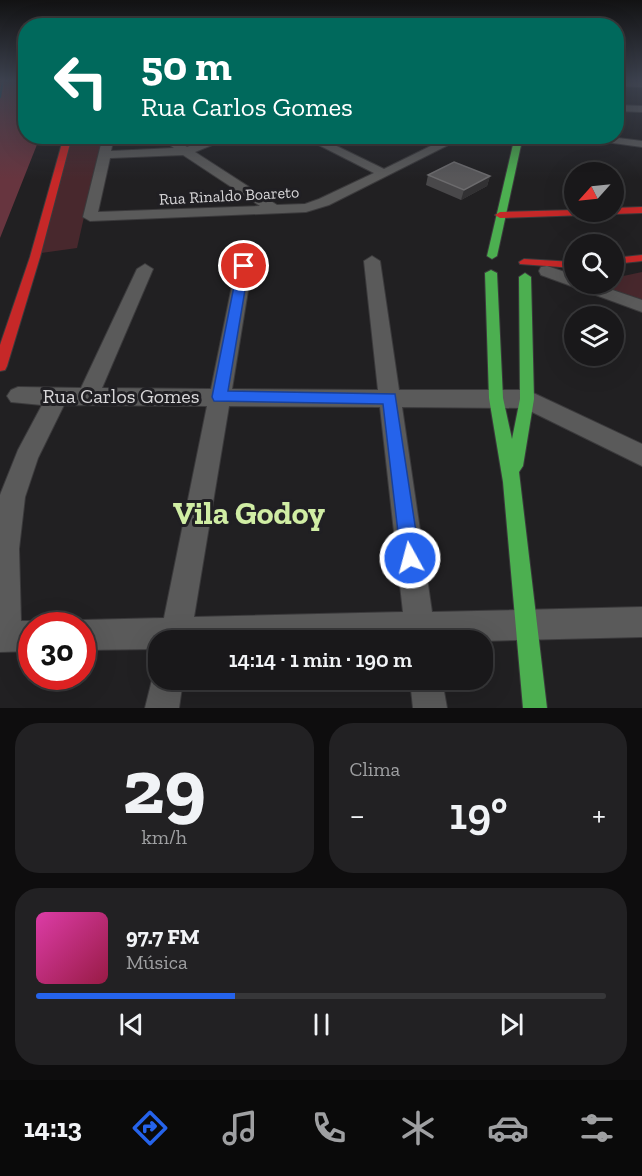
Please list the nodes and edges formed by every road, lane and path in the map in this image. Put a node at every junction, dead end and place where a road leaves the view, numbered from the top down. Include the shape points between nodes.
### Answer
1 (624, 142) edge
2 (52, 144) edge
3 (66, 144) edge
4 (107, 144) edge
5 (175, 144) edge
6 (206, 144) edge
7 (323, 144) edge
8 (444, 144) edge
9 (517, 144) edge
10 (642, 144) edge
11 (186, 151) junction
12 (105, 155) junction
13 (383, 173) junction
14 (43, 174) dead end
15 (642, 210) edge
16 (277, 211) junction
17 (500, 215) junction
18 (496, 236) junction
19 (642, 258) edge
20 (624, 260) edge
21 (372, 261) dead end
22 (564, 265) edge
23 (244, 266) dead end
24 (513, 266) junction
25 (564, 267) edge
26 (145, 269) dead end
27 (547, 271) junction
28 (564, 277) edge
29 (608, 294) edge
30 (642, 306) edge
31 (0, 366) edge
32 (18, 396) dead end
33 (58, 396) junction
34 (88, 396) junction
35 (219, 397) junction
36 (390, 398) junction
37 (496, 398) junction
38 (527, 399) junction
39 (642, 455) edge
40 (512, 482) junction
41 (642, 622) edge
42 (525, 625) junction
43 (176, 630) edge
44 (419, 630) edge
45 (467, 630) edge
46 (96, 635) edge
47 (12, 636) edge
48 (148, 636) edge
49 (165, 690) edge
50 (427, 690) edge
51 (162, 708) edge
52 (430, 708) edge
53 (535, 708) edge

1 - 10 street
2 - 14 main road
3 - 31 main road
4 - 12 street
5 - 11 street
6 - 11 street
7 - 13 street
8 - 13 street, Rua Rinaldo Boareto
9 - 17 main road
11 - 12 street
11 - 16 street
12 - 16 street, Rua Rinaldo Boareto via 90,217
13 - 16 street, Rua Rinaldo Boareto via 324,202
15 - 17 main road
17 - 18 main road
18 - 24 main road
18 - 24 main road
19 - 20 main road
21 - 36 street
22 - 24 main road
23 - 35 street
24 - 27 main road
24 - 37 main road via 486,262 491,273
24 - 38 main road
25 - 27 main road
26 - 34 street
27 - 28 street
29 - 30 street
32 - 33 street, Rua Carlos Gomes
33 - 34 street, Rua Carlos Gomes
33 - 47 street via 25,460 12,498 6,539
34 - 35 street, Rua Carlos Gomes
35 - 36 street, Rua Carlos Gomes
35 - 43 street
36 - 37 street, Rua Carlos Gomes
36 - 44 street
37 - 38 street, Rua Carlos Gomes
37 - 40 main road
38 - 39 street, Rua Carlos Gomes
38 - 40 main road
40 - 42 main road
41 - 42 street
42 - 45 street
42 - 53 main road
46 - 48 street
49 - 51 street
50 - 52 street

